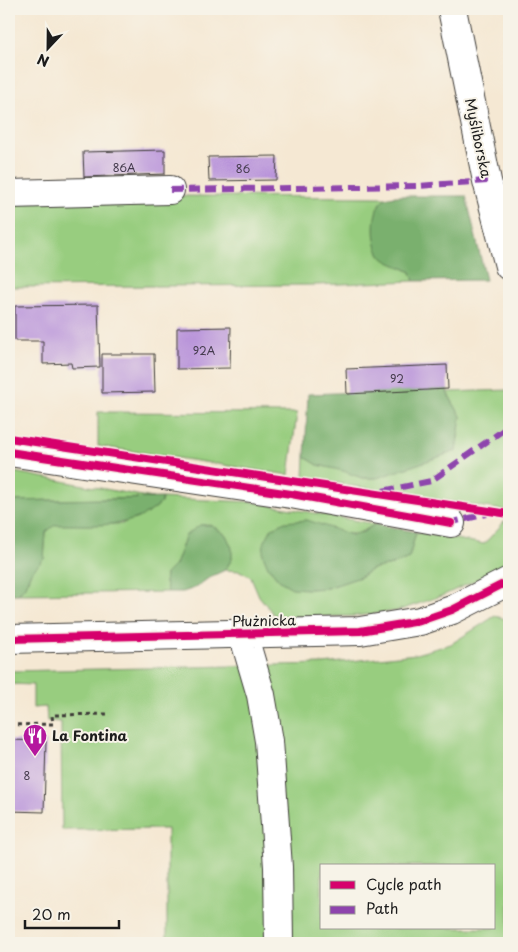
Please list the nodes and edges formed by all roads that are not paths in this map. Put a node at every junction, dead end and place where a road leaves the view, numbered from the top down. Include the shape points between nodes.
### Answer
1 (452, 9) edge
2 (170, 190) dead end
3 (9, 194) edge
4 (509, 266) edge
5 (9, 452) edge
6 (451, 523) dead end
7 (509, 581) edge
8 (243, 634) junction
9 (9, 638) edge
10 (279, 943) edge

1 - 4 street, Myśliborska via 487,181
2 - 3 street
5 - 6 street via 292,494
7 - 8 street, Płużnicka via 452,610 420,621 360,631
8 - 9 street, Płużnicka
8 - 10 street via 261,695 269,742 278,867

